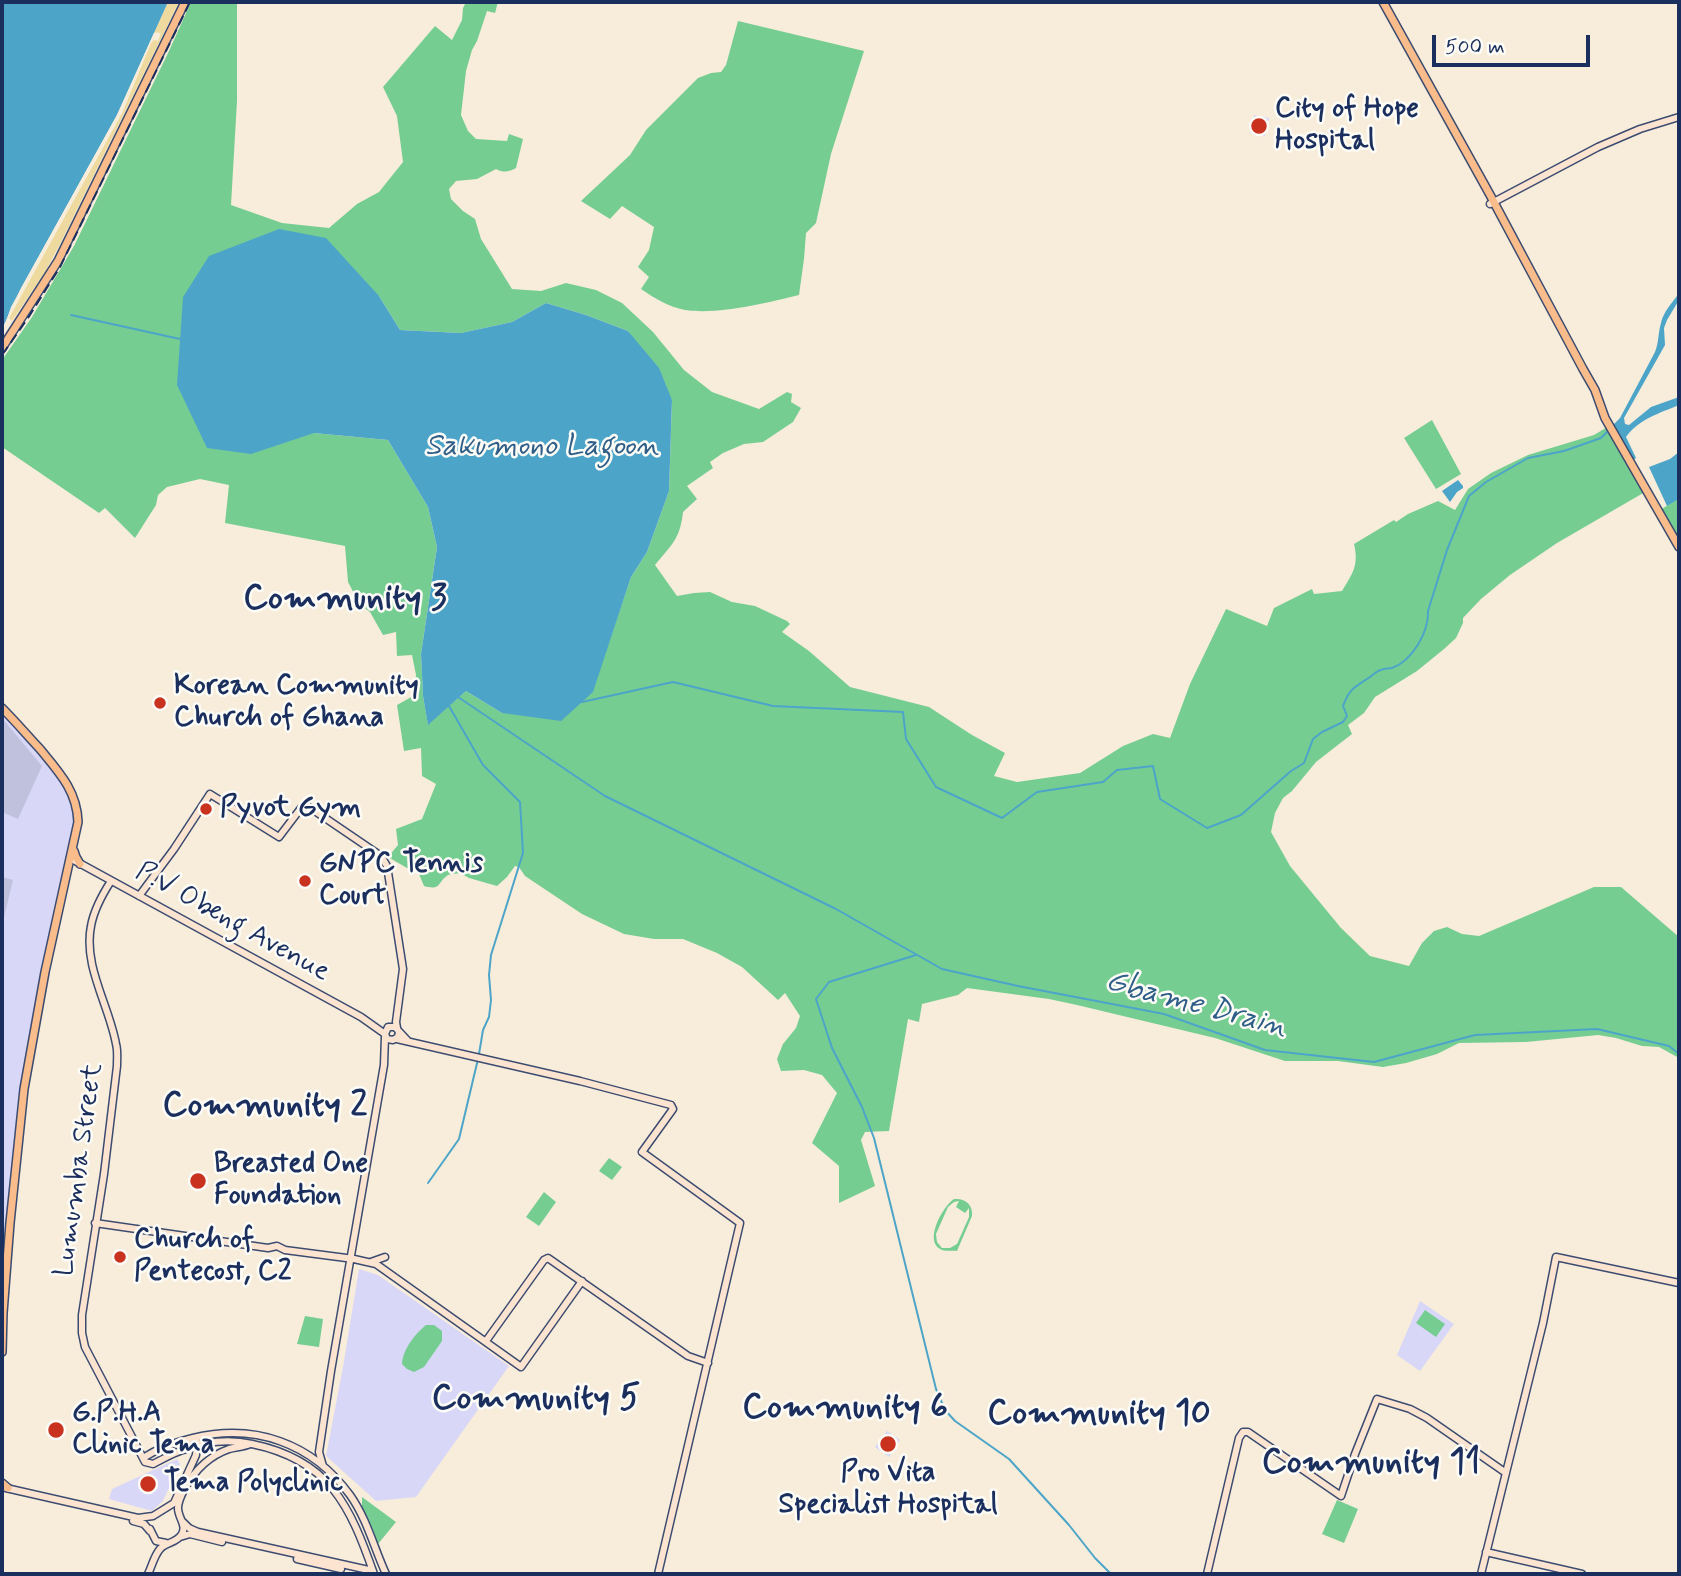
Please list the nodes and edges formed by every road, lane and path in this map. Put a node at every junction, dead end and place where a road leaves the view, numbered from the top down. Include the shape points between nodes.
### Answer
1 (183, 2) edge
2 (1381, 2) edge
3 (1679, 117) edge
4 (1492, 203) junction
5 (2, 341) edge
6 (2, 348) edge
7 (1679, 547) edge
8 (2, 705) edge
9 (74, 844) junction
10 (71, 858) junction
11 (80, 864) junction
12 (68, 867) junction
13 (111, 881) junction
14 (139, 896) junction
15 (397, 1017) junction
16 (387, 1031) junction
17 (397, 1035) junction
18 (385, 1057) junction
19 (95, 1223) junction
20 (5, 1239) edge
21 (352, 1250) junction
22 (385, 1257) dead end
23 (351, 1259) junction
24 (359, 1261) junction
25 (371, 1262) junction
26 (349, 1269) junction
27 (385, 1271) junction
28 (582, 1281) junction
29 (1679, 1283) edge
30 (486, 1341) junction
31 (2, 1352) edge
32 (706, 1365) junction
33 (197, 1437) junction
34 (252, 1444) junction
35 (197, 1445) junction
36 (188, 1448) junction
37 (319, 1452) junction
38 (307, 1454) junction
39 (196, 1455) junction
40 (143, 1458) junction
41 (302, 1462) junction
42 (323, 1466) junction
43 (1506, 1473) junction
44 (4, 1489) edge
45 (81, 1507) junction
46 (164, 1510) junction
47 (153, 1516) junction
48 (181, 1519) junction
49 (152, 1534) junction
50 (370, 1534) junction
51 (180, 1537) junction
52 (362, 1538) junction
53 (168, 1543) junction
54 (374, 1546) junction
55 (365, 1548) junction
56 (1486, 1552) junction
57 (312, 1561) junction
58 (370, 1561) junction
59 (361, 1572) edge
60 (386, 1572) edge
61 (374, 1573) edge
62 (147, 1574) edge
63 (659, 1574) edge
64 (1207, 1574) edge
65 (1481, 1574) edge
66 (1582, 1574) edge

1 - 5 main road via 54,260
1 - 6 main road via 58,261
2 - 4 main road
3 - 4 street via 1585,152
4 - 7 main road
8 - 9 main road via 71,790 78,815
9 - 10 main road
9 - 11 main road
10 - 11 street, P.V Obeng Avenue
10 - 12 main road
11 - 12 main road
11 - 13 street, P.V Obeng Avenue
12 - 20 main road via 30,1052
13 - 14 street, P.V Obeng Avenue
13 - 19 street, Lumumba Street via 98,903 89,945 118,1052
14 - 15 street via 210,794 279,837 306,805 381,856 387,866 403,969
14 - 16 street, P.V Obeng Avenue
15 - 16 street
15 - 17 street
16 - 17 street
16 - 17 street via 390,1040
16 - 18 street
17 - 18 street
17 - 32 street via 409,1042 673,1106 642,1152 740,1223
18 - 21 street
19 - 23 street
19 - 40 street, Lumumba Street via 82,1334
20 - 31 main road
21 - 23 street
21 - 24 street
22 - 25 street
23 - 24 street
23 - 26 street
24 - 25 street
24 - 26 street
24 - 27 street
25 - 27 street
26 - 37 street
27 - 30 street
28 - 30 street via 545,1259
28 - 30 street via 521,1367
28 - 32 street
29 - 43 street via 1556,1259
32 - 63 street
33 - 35 street
33 - 38 street via 255,1434
33 - 40 street
34 - 35 street
34 - 41 street
34 - 48 street via 220,1453 200,1467 181,1498
35 - 36 street
35 - 39 street
36 - 39 street
36 - 40 street via 153,1464
37 - 38 street
37 - 42 street
38 - 41 street
38 - 42 street
39 - 46 street via 176,1500
41 - 52 street via 323,1477
42 - 50 street via 354,1500
43 - 56 street
43 - 64 street via 1427,1418 1377,1399 1341,1496 1243,1432
44 - 45 street
45 - 47 street via 138,1518
45 - 49 street via 141,1523
46 - 47 street
46 - 48 street via 174,1511
47 - 49 street via 149,1524
48 - 51 street
48 - 57 street via 193,1531
49 - 53 street via 160,1543
49 - 62 street via 154,1550
50 - 52 street via 368,1541
50 - 54 street
51 - 53 street
51 - 57 street via 190,1534
52 - 55 street
53 - 62 street via 159,1550
54 - 55 street via 368,1543
54 - 60 street
55 - 58 street
56 - 65 street
56 - 66 street
57 - 59 street
58 - 59 street
58 - 61 street
59 - 61 street

